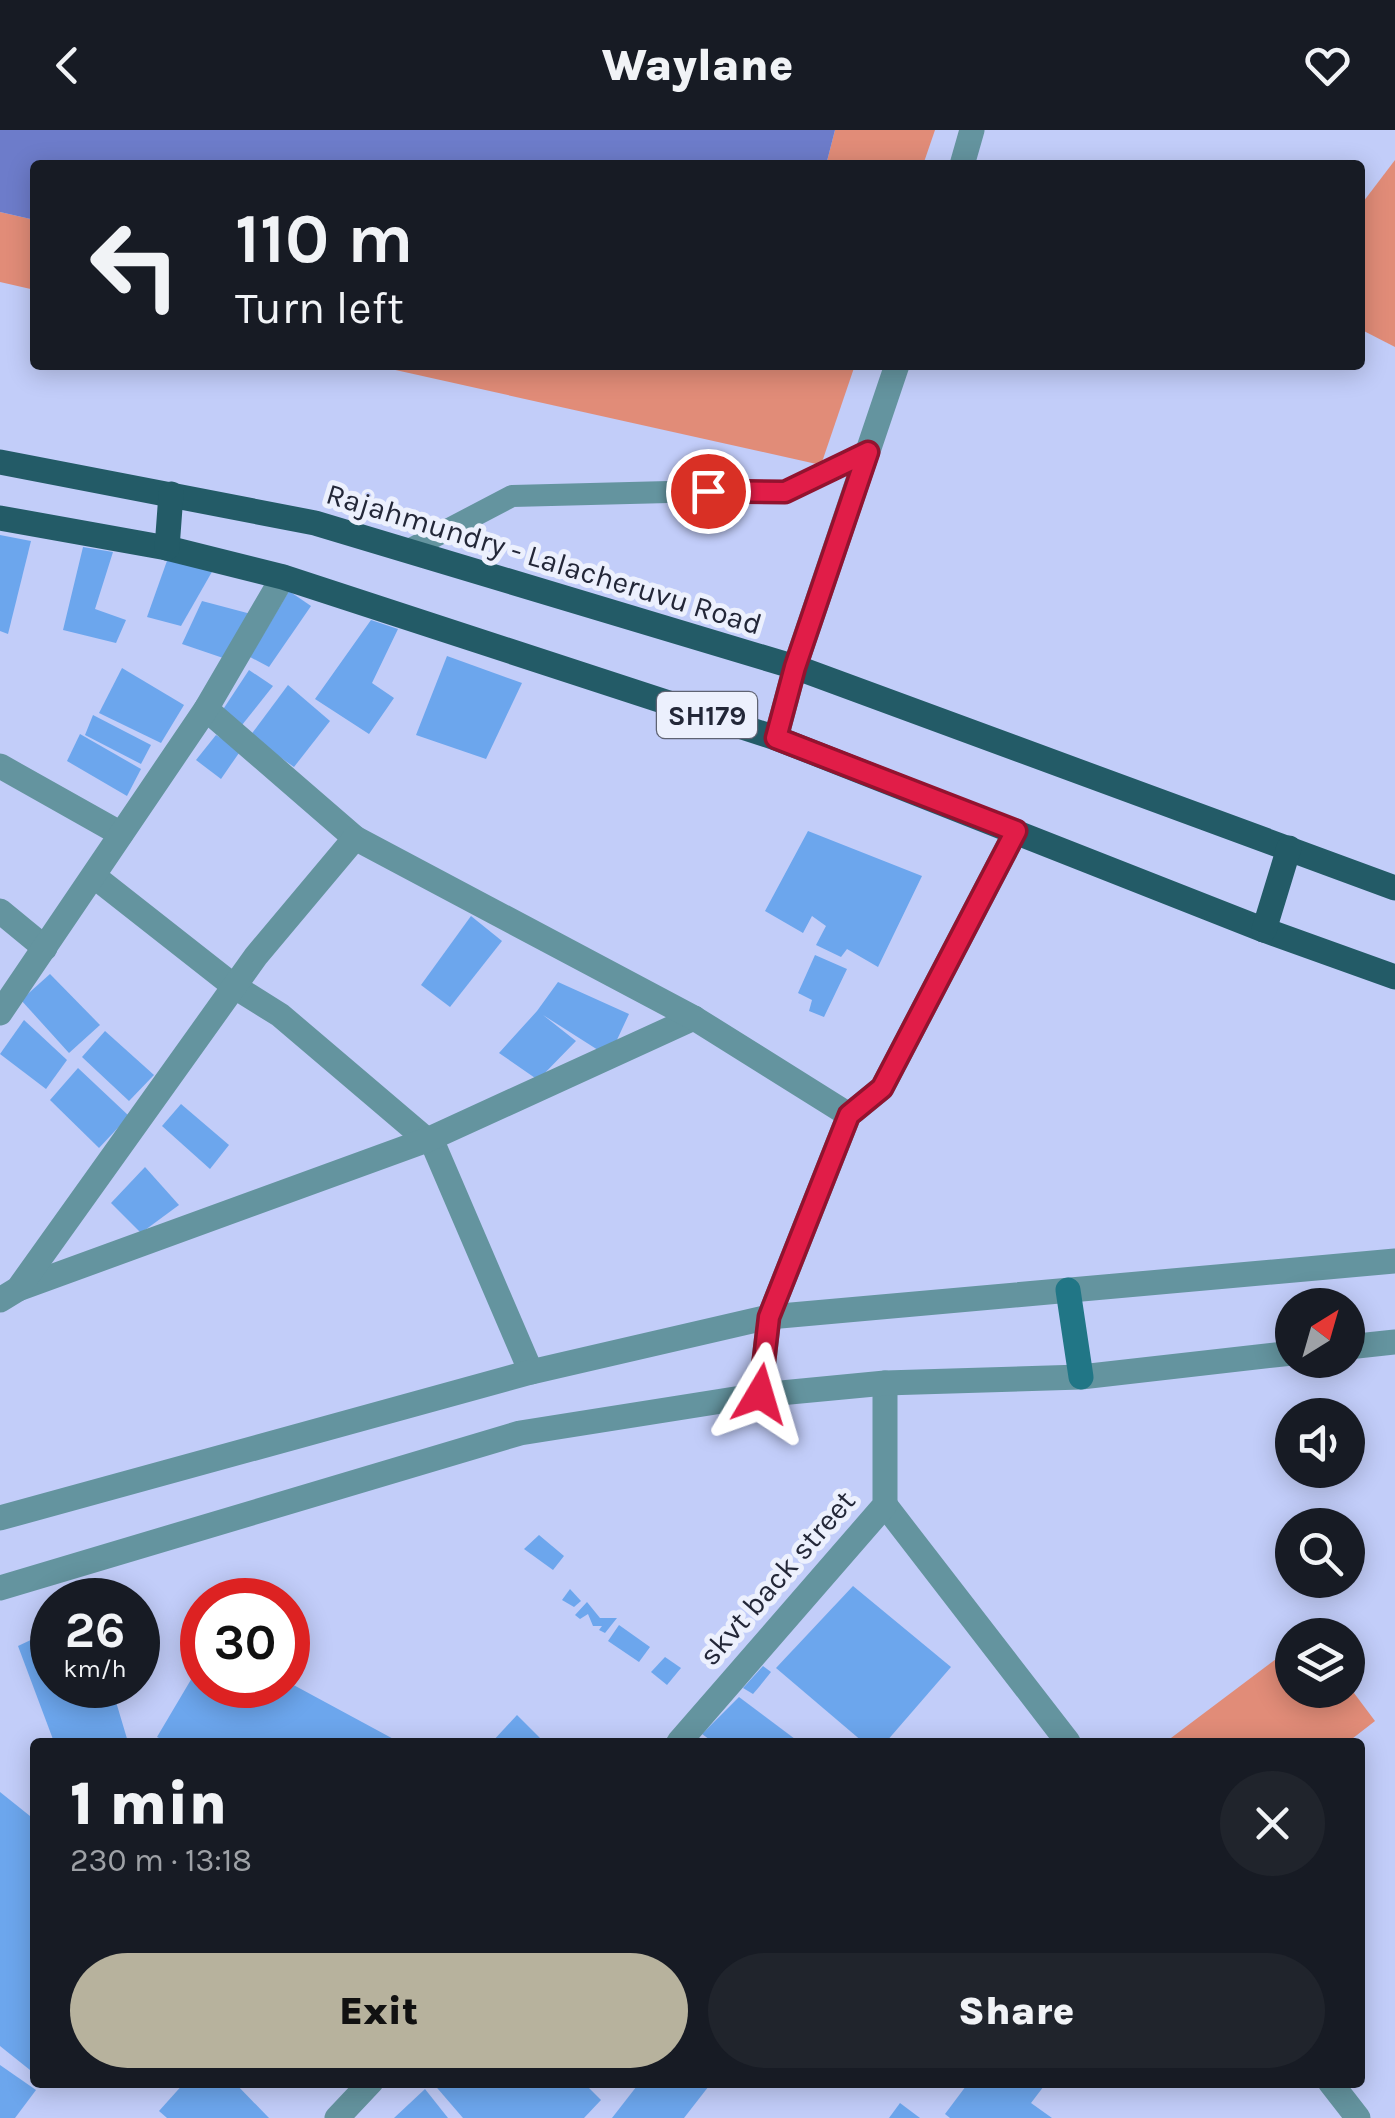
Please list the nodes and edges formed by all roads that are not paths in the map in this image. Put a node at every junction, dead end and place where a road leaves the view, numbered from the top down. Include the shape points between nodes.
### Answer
1 (972, 130) edge
2 (963, 160) edge
3 (895, 370) edge
4 (868, 452) junction
5 (0, 462) edge
6 (171, 494) junction
7 (0, 518) edge
8 (167, 548) junction
9 (407, 551) junction
10 (283, 577) junction
11 (795, 667) junction
12 (206, 709) junction
13 (776, 738) junction
14 (0, 766) edge
15 (1016, 831) junction
16 (122, 834) junction
17 (355, 838) junction
18 (1289, 848) junction
19 (95, 877) junction
20 (1395, 888) edge
21 (0, 911) edge
22 (1264, 930) junction
23 (46, 948) junction
24 (1395, 977) edge
25 (235, 986) junction
26 (0, 1012) edge
27 (694, 1018) junction
28 (849, 1115) junction
29 (427, 1140) junction
30 (1395, 1262) edge
31 (1068, 1290) junction
32 (9, 1294) edge
33 (769, 1317) junction
34 (1395, 1342) edge
35 (1365, 1345) edge
36 (1275, 1355) edge
37 (531, 1372) junction
38 (1081, 1377) junction
39 (885, 1382) junction
40 (760, 1394) junction
41 (885, 1505) junction
42 (0, 1518) edge
43 (0, 1588) edge
44 (682, 1738) edge
45 (1065, 1738) edge
46 (365, 2088) edge
47 (1335, 2088) edge
48 (337, 2118) edge
49 (1358, 2118) edge

1 - 2 street
3 - 4 street
4 - 9 lane via 785,492 512,496
4 - 11 street
5 - 6 main road, Rajahmundry - Lalacheruvu Road / SH179
6 - 8 main road
6 - 9 main road, Rajahmundry - Lalacheruvu Road / SH179 via 316,523
7 - 8 main road, SH179
8 - 10 main road, SH179
9 - 11 main road, Rajahmundry - Lalacheruvu Road / SH179
10 - 12 street
10 - 13 main road, SH179
11 - 13 street
11 - 18 main road, Rajahmundry - Lalacheruvu Road / SH179
12 - 16 street
12 - 17 street
13 - 15 main road, SH179
14 - 16 street
15 - 22 main road, SH179
15 - 28 street via 882,1088
16 - 19 street
17 - 25 street
17 - 27 street
18 - 20 main road, Rajahmundry - Lalacheruvu Road / SH179
18 - 22 main road
19 - 23 street
19 - 25 street
21 - 23 street
22 - 24 main road, SH179
23 - 26 street
25 - 29 street via 280,1015
25 - 32 street
27 - 28 street
27 - 29 street
28 - 33 street
29 - 32 street
29 - 37 street
30 - 31 street
31 - 33 street
31 - 38 main road
33 - 37 street
33 - 40 street
34 - 35 street
36 - 38 street
37 - 42 street
38 - 39 street
39 - 40 street
39 - 41 street, skvt back street
40 - 43 street via 520,1432
41 - 44 street, skvt back street
41 - 45 street
46 - 48 street
47 - 49 street

